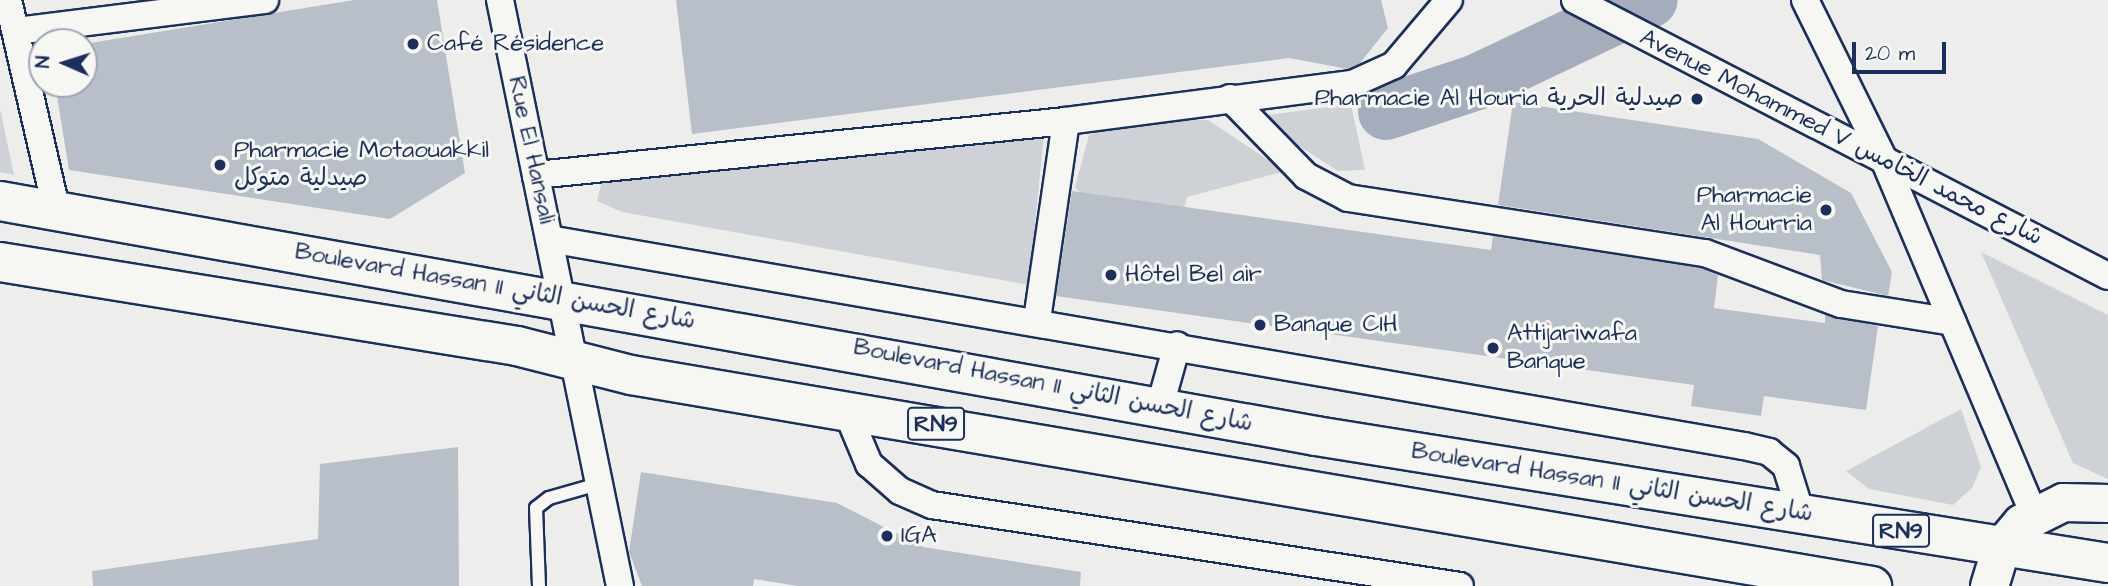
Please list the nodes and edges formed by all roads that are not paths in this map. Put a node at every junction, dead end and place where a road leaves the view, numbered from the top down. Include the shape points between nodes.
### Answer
1 (8, 0) edge
2 (265, 0) edge
3 (500, 0) edge
4 (1449, 0) edge
5 (1575, 0) edge
6 (1805, 0) edge
7 (16, 31) junction
8 (1230, 98) junction
9 (1066, 121) junction
10 (1885, 162) junction
11 (536, 175) junction
12 (0, 201) edge
13 (57, 212) junction
14 (549, 239) junction
15 (0, 262) edge
16 (2108, 276) edge
17 (562, 299) junction
18 (1037, 320) junction
19 (1953, 322) junction
20 (1177, 345) junction
21 (573, 362) junction
22 (1160, 406) junction
23 (845, 407) junction
24 (598, 484) junction
25 (2103, 493) edge
26 (1801, 514) junction
27 (2034, 514) junction
28 (2001, 547) junction
29 (2108, 563) edge
30 (1785, 578) edge
31 (539, 586) edge
32 (620, 586) edge
33 (1460, 586) edge
34 (1872, 586) edge
35 (1989, 586) edge

1 - 7 street
2 - 7 street
3 - 11 street, Rue El Hansali
4 - 8 street via 1419,42 1371,79
5 - 10 street, Avenue Mohammed V شارع محمد الخامس
6 - 10 street
7 - 13 street
8 - 9 street
8 - 19 street via 1306,176 1348,198 1705,253 1841,304
9 - 11 street
9 - 18 street
10 - 16 street, Avenue Mohammed V شارع محمد الخامس
10 - 19 street
11 - 14 street, Rue El Hansali
12 - 13 main road, Boulevard Hassan II شارع الحسن الثاني / RN9
13 - 17 main road, Boulevard Hassan II شارع الحسن الثاني / RN9
14 - 17 street, Rue El Hansali
14 - 18 street
15 - 21 main road, RN9 via 517,346
17 - 21 street, Rue El Hansali
17 - 22 main road, Boulevard Hassan II شارع الحسن الثاني / RN9
18 - 20 street
19 - 27 street
20 - 22 street
20 - 26 street via 1769,452 1793,478
21 - 23 main road, RN9
21 - 24 street, Rue El Hansali
22 - 26 main road, Boulevard Hassan II شارع الحسن الثاني / RN9
23 - 30 main road, RN9
23 - 33 street via 869,464 900,491 932,505
24 - 31 lane via 549,498 536,508
24 - 32 street, Rue El Hansali
25 - 27 street
26 - 28 main road, Boulevard Hassan II شارع الحسن الثاني / RN9
27 - 28 street
28 - 29 main road, Boulevard Hassan II شارع الحسن الثاني / RN9
28 - 35 street
30 - 34 main road, RN9

